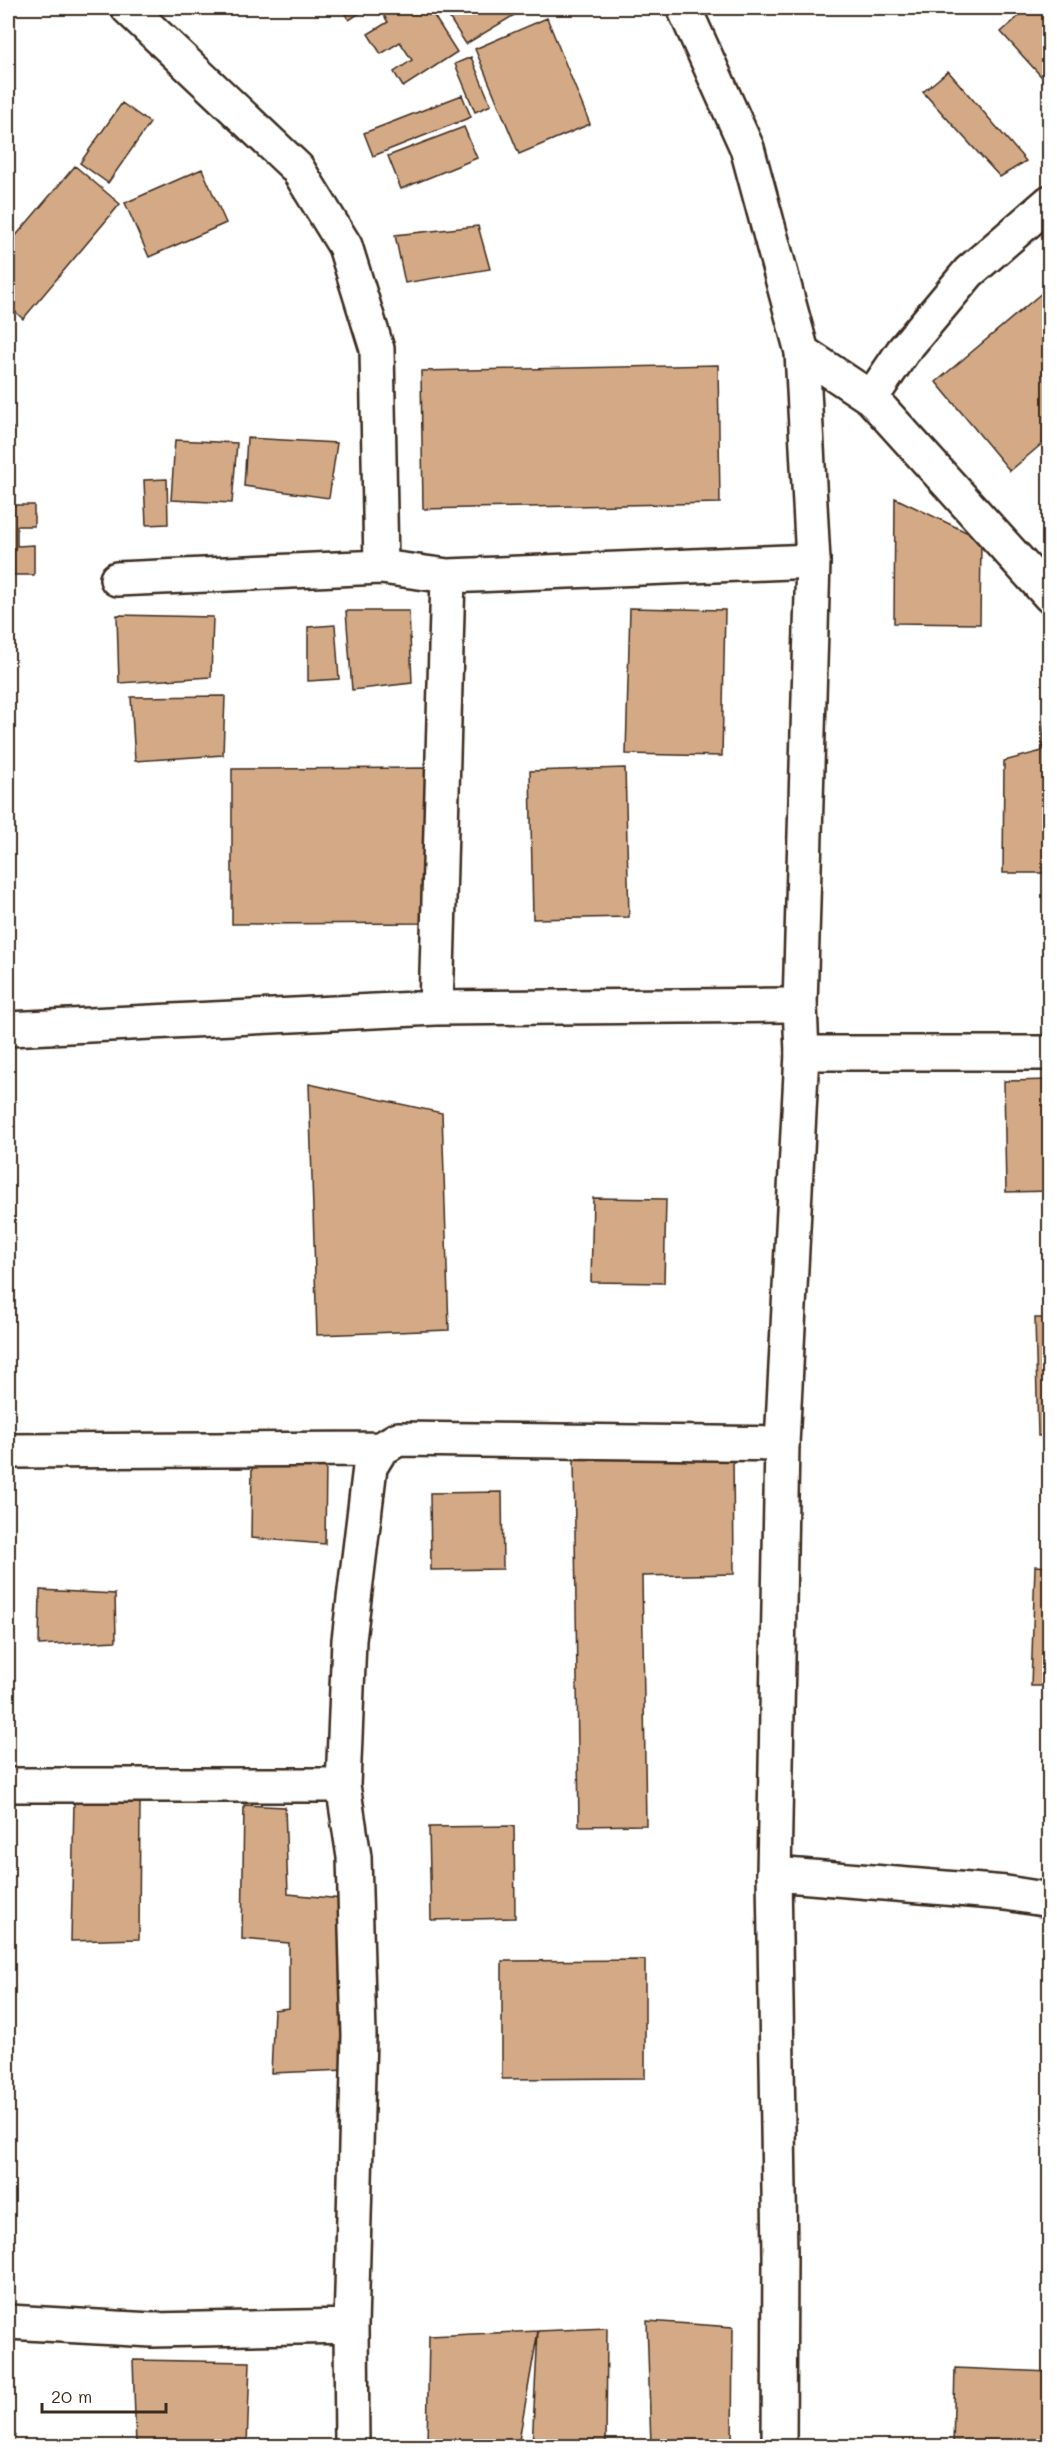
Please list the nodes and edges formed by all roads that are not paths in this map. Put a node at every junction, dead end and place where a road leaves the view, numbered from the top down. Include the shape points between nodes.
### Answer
1 (128, 8) edge
2 (684, 8) edge
3 (1050, 202) edge
4 (802, 352) junction
5 (871, 398) junction
6 (813, 561) junction
7 (381, 567) junction
8 (448, 576) junction
9 (117, 579) dead end
10 (1050, 596) edge
11 (800, 1005) junction
12 (436, 1008) junction
13 (8, 1029) edge
14 (802, 1053) junction
15 (1050, 1053) edge
16 (782, 1444) junction
17 (381, 1449) junction
18 (8, 1451) edge
19 (8, 1785) edge
20 (343, 1785) junction
21 (774, 1874) junction
22 (1050, 1900) edge
23 (8, 2322) edge
24 (351, 2326) junction
25 (352, 2446) edge
26 (779, 2446) edge

1 - 7 street via 297,168 345,246 377,349
2 - 4 street via 747,148
3 - 5 street via 969,272 903,351
4 - 5 street
4 - 6 street
5 - 10 street
6 - 8 street
6 - 11 street
7 - 8 street
7 - 9 street
8 - 12 street
11 - 12 street
11 - 14 street
12 - 13 street
14 - 15 street
14 - 16 street
16 - 17 street via 398,1439
16 - 21 street
17 - 18 street
17 - 20 street via 370,1467 348,1640
19 - 20 street
20 - 24 street via 354,1857 359,2036
21 - 22 street
21 - 26 street
23 - 24 street via 152,2330
24 - 25 street

